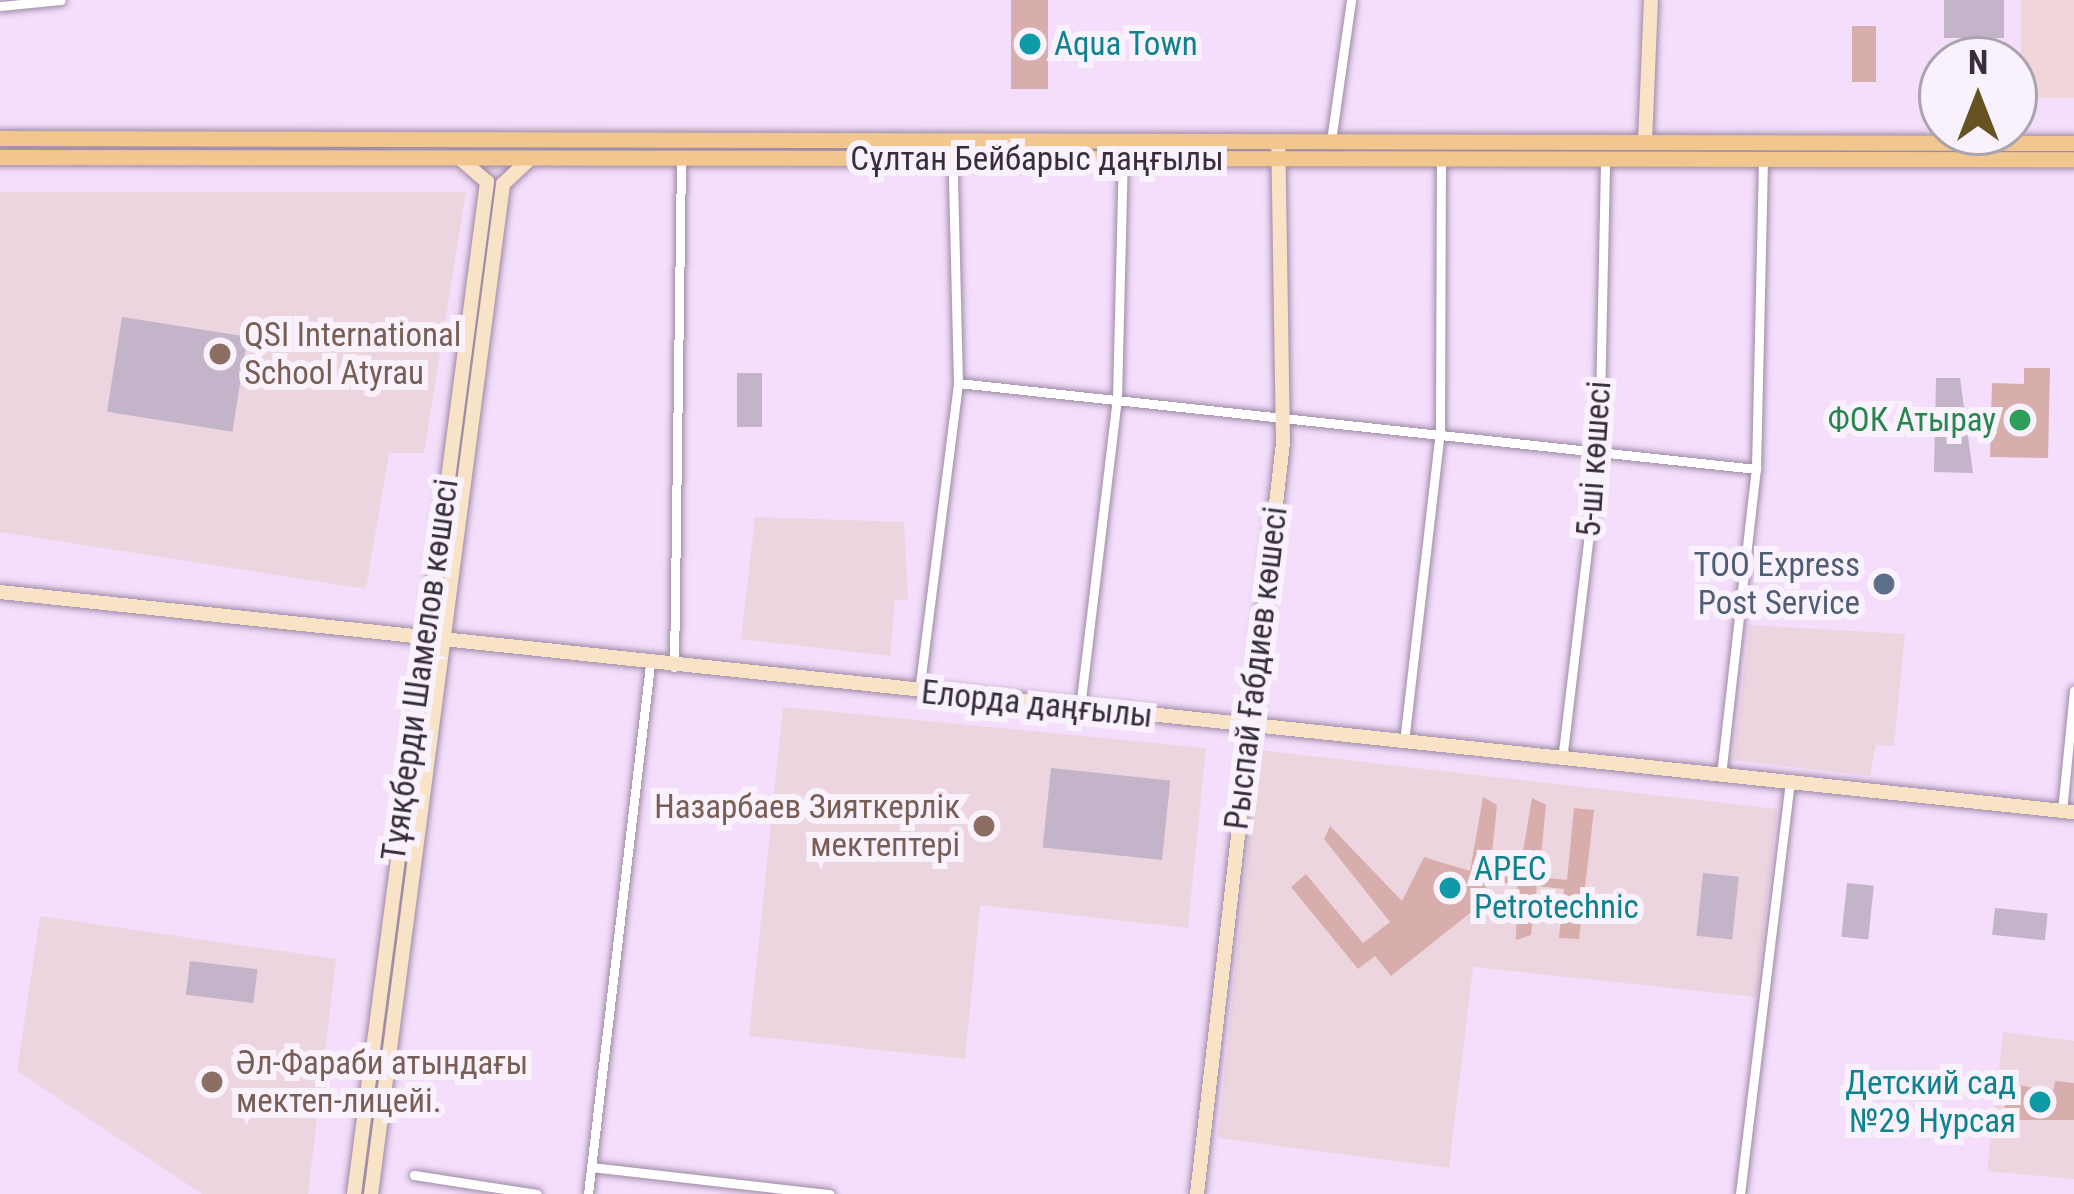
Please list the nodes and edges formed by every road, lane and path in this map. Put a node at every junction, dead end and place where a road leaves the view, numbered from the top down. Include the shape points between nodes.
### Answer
1 (61, 0) edge
2 (1351, 0) edge
3 (1651, 0) edge
4 (0, 6) edge
5 (0, 138) edge
6 (681, 140) junction
7 (952, 140) junction
8 (1278, 141) junction
9 (1331, 141) junction
10 (1645, 142) junction
11 (2074, 142) edge
12 (1763, 149) junction
13 (1441, 156) junction
14 (1605, 156) junction
15 (0, 157) edge
16 (1123, 158) junction
17 (461, 159) junction
18 (681, 159) junction
19 (1280, 159) junction
20 (2074, 159) edge
21 (529, 160) junction
22 (955, 160) junction
23 (958, 383) junction
24 (1118, 398) junction
25 (1283, 418) junction
26 (1440, 432) junction
27 (1599, 451) junction
28 (1756, 469) junction
29 (0, 592) edge
30 (432, 642) junction
31 (650, 665) junction
32 (674, 667) junction
33 (2074, 691) edge
34 (919, 692) junction
35 (1080, 708) junction
36 (1248, 727) junction
37 (1404, 744) junction
38 (1562, 760) junction
39 (1721, 775) junction
40 (1790, 783) junction
41 (2068, 811) edge
42 (369, 1135) junction
43 (591, 1167) junction
44 (414, 1175) dead end
45 (354, 1194) edge
46 (371, 1194) edge
47 (537, 1194) edge
48 (588, 1194) edge
49 (829, 1194) edge
50 (1197, 1194) edge
51 (1740, 1194) edge

1 - 4 street
2 - 9 street
3 - 10 street
5 - 6 main road, Сұлтан Бейбарыс даңғылы
6 - 7 main road, Сұлтан Бейбарыс даңғылы
6 - 18 street
7 - 8 main road, Сұлтан Бейбарыс даңғылы
7 - 22 street
8 - 9 main road, Сұлтан Бейбарыс даңғылы
8 - 19 street, Рыспай Ғабдиев көшесі
9 - 10 main road, Сұлтан Бейбарыс даңғылы
10 - 12 main road, Сұлтан Бейбарыс даңғылы
11 - 12 main road, Сұлтан Бейбарыс даңғылы
12 - 14 main road, Сұлтан Бейбарыс даңғылы
12 - 20 main road, Сұлтан Бейбарыс даңғылы
12 - 28 street
13 - 14 main road, Сұлтан Бейбарыс даңғылы
13 - 19 main road, Сұлтан Бейбарыс даңғылы
13 - 26 street
14 - 27 street, 5-ші көшесі
15 - 17 main road, Сұлтан Бейбарыс даңғылы
16 - 19 main road, Сұлтан Бейбарыс даңғылы
16 - 22 main road, Сұлтан Бейбарыс даңғылы
16 - 24 street
17 - 21 main road, Сұлтан Бейбарыс даңғылы
17 - 30 street, Тұяқберди Шамелов көшесі via 487,182
18 - 21 main road, Сұлтан Бейбарыс даңғылы
18 - 22 main road, Сұлтан Бейбарыс даңғылы
18 - 32 street
19 - 25 street, Рыспай Ғабдиев көшесі
21 - 30 street, Тұяқберди Шамелов көшесі via 503,184
22 - 23 street
23 - 24 street
23 - 34 street
24 - 25 street
24 - 35 street
25 - 26 street
25 - 36 street, Рыспай Ғабдиев көшесі
26 - 27 street
26 - 37 street
27 - 28 street
27 - 38 street, 5-ші көшесі
28 - 39 street
29 - 30 street, Елорда даңғылы
30 - 31 street, Елорда даңғылы
30 - 42 street, Тұяқберди Шамелов көшесі
31 - 32 street, Елорда даңғылы
31 - 43 street
32 - 34 street, Елорда даңғылы
33 - 41 street
34 - 35 street, Елорда даңғылы
35 - 36 street, Елорда даңғылы
36 - 37 street, Елорда даңғылы
36 - 50 street, Рыспай Ғабдиев көшесі
37 - 38 street, Елорда даңғылы
38 - 39 street, Елорда даңғылы
39 - 40 street, Елорда даңғылы
40 - 41 street, Елорда даңғылы
40 - 51 street
42 - 45 street, Тұяқберди Шамелов көшесі
42 - 46 street, Тұяқберди Шамелов көшесі
43 - 48 street
43 - 49 street
44 - 47 street

